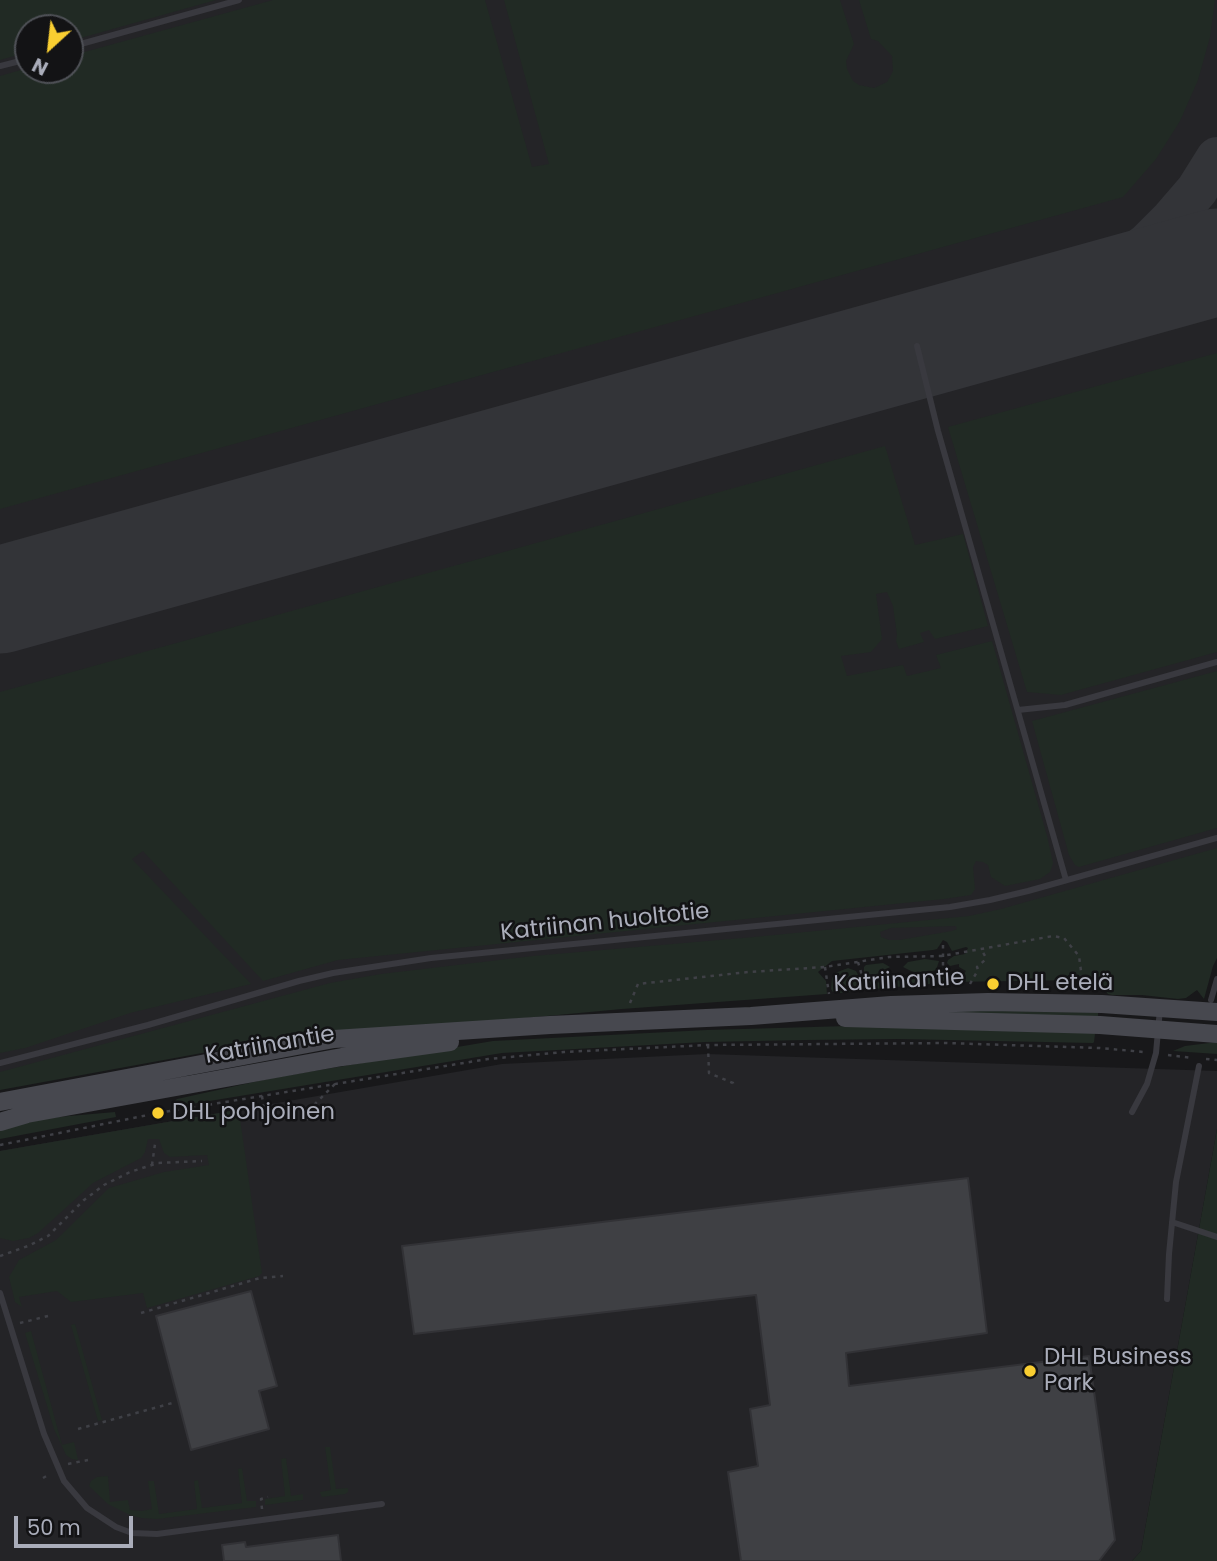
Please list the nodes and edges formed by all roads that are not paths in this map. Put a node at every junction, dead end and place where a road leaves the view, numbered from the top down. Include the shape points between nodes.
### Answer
1 (239, 0) edge
2 (84, 43) edge
3 (917, 346) dead end
4 (1217, 662) edge
5 (1018, 710) junction
6 (1217, 838) edge
7 (1066, 880) junction
8 (1217, 979) edge
9 (1214, 1006) edge
10 (1160, 1007) junction
11 (751, 1016) junction
12 (550, 1025) junction
13 (1158, 1029) junction
14 (1217, 1034) edge
15 (0, 1063) edge
16 (1199, 1066) dead end
17 (0, 1102) edge
18 (1132, 1112) dead end
19 (0, 1122) edge
20 (1172, 1222) junction
21 (1217, 1237) edge
22 (0, 1293) edge
23 (1167, 1299) dead end
24 (382, 1504) dead end

1 - 2 lane
3 - 5 lane
4 - 5 lane via 1065,705
5 - 7 lane
6 - 7 lane, Katriinan huoltotie
7 - 15 lane, Katriinan huoltotie via 950,907 382,964 299,981
8 - 9 lane
9 - 10 main road, Katriinantie
10 - 11 main road, Katriinantie via 988,1002
10 - 13 lane
11 - 12 main road, Katriinantie
11 - 13 main road, Katriinantie
12 - 17 main road, Katriinantie via 334,1040
12 - 19 main road, Katriinantie via 342,1057
13 - 14 main road, Katriinantie
13 - 18 lane via 1147,1084
16 - 20 lane
20 - 21 lane
20 - 23 lane
22 - 24 lane via 44,1434 64,1481 87,1508 116,1527 158,1534

